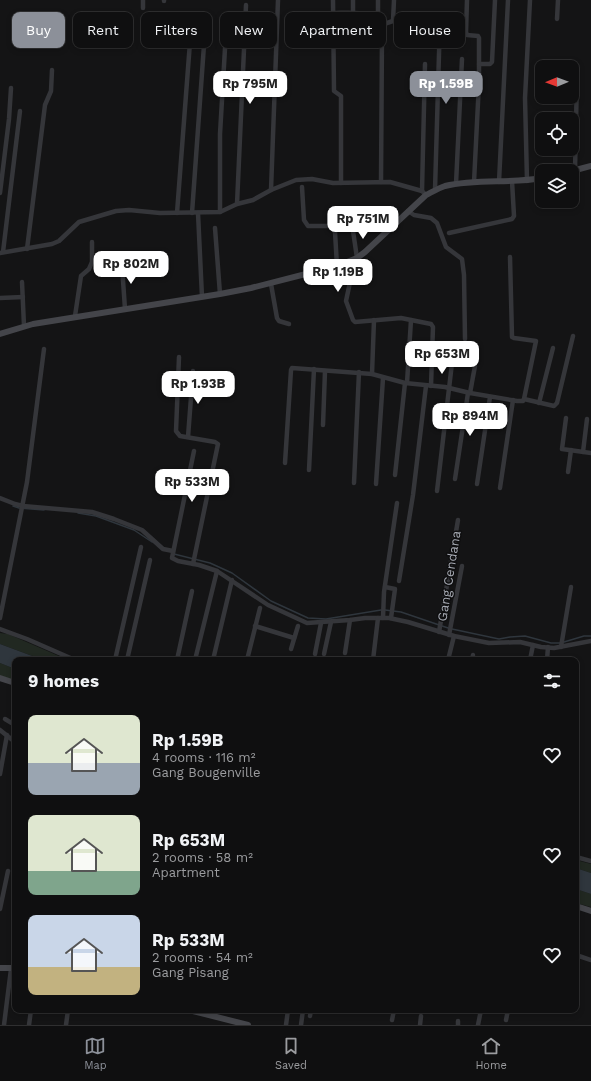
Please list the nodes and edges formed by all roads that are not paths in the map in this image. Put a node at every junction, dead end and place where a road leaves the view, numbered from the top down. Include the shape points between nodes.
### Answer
1 (143, 0) edge
2 (278, 0) edge
3 (333, 0) edge
4 (353, 0) edge
5 (378, 0) edge
6 (394, 0) edge
7 (467, 0) edge
8 (495, 0) edge
9 (508, 0) edge
10 (530, 0) edge
11 (558, 0) edge
12 (246, 5) dead end
13 (143, 8) dead end
14 (332, 12) edge
15 (352, 12) edge
16 (379, 12) edge
17 (557, 19) dead end
18 (386, 22) edge
19 (190, 48) edge
20 (204, 48) edge
21 (225, 48) edge
22 (333, 48) edge
23 (382, 48) edge
24 (439, 48) edge
25 (462, 59) dead end
26 (425, 64) dead end
27 (479, 64) junction
28 (52, 70) dead end
29 (11, 88) dead end
30 (576, 104) edge
31 (20, 111) dead end
32 (574, 164) edge
33 (591, 166) edge
34 (579, 170) edge
35 (535, 179) edge
36 (512, 181) junction
37 (527, 181) junction
38 (381, 182) junction
39 (474, 182) junction
40 (499, 182) junction
41 (341, 183) junction
42 (456, 184) junction
43 (302, 187) dead end
44 (271, 190) junction
45 (435, 190) junction
46 (0, 193) edge
47 (424, 193) junction
48 (237, 204) junction
49 (408, 211) junction
50 (220, 212) junction
51 (177, 213) junction
52 (192, 213) junction
53 (198, 216) junction
54 (352, 224) dead end
55 (215, 228) dead end
56 (449, 233) dead end
57 (92, 242) dead end
58 (27, 249) junction
59 (2, 253) edge
60 (510, 257) dead end
61 (356, 259) junction
62 (122, 266) dead end
63 (337, 266) junction
64 (22, 282) dead end
65 (271, 284) junction
66 (220, 294) junction
67 (23, 297) junction
68 (202, 297) junction
69 (0, 298) edge
70 (125, 309) junction
71 (75, 316) junction
72 (374, 320) junction
73 (411, 320) junction
74 (288, 324) dead end
75 (24, 326) junction
76 (0, 334) edge
77 (572, 336) dead end
78 (465, 339) dead end
79 (553, 348) dead end
80 (44, 349) dead end
81 (179, 357) dead end
82 (452, 364) dead end
83 (475, 366) dead end
84 (314, 369) junction
85 (193, 371) dead end
86 (325, 371) junction
87 (360, 372) junction
88 (372, 374) junction
89 (383, 378) junction
90 (406, 383) junction
91 (428, 386) junction
92 (448, 388) junction
93 (469, 393) junction
94 (490, 397) junction
95 (524, 399) junction
96 (513, 400) junction
97 (539, 403) junction
98 (566, 418) dead end
99 (587, 420) dead end
100 (323, 426) dead end
101 (188, 437) junction
102 (571, 450) junction
103 (194, 451) dead end
104 (583, 452) junction
105 (591, 453) edge
106 (285, 463) dead end
107 (309, 470) dead end
108 (568, 472) dead end
109 (395, 475) dead end
110 (456, 479) dead end
111 (354, 483) dead end
112 (376, 484) dead end
113 (477, 484) dead end
114 (500, 488) dead end
115 (437, 491) dead end
116 (0, 498) edge
117 (397, 503) dead end
118 (22, 508) junction
119 (458, 520) dead end
120 (141, 547) dead end
121 (173, 553) junction
122 (150, 560) dead end
123 (194, 561) junction
124 (462, 566) dead end
125 (217, 570) junction
126 (232, 580) junction
127 (399, 581) dead end
128 (385, 587) junction
129 (571, 587) dead end
130 (192, 591) dead end
131 (260, 608) dead end
132 (381, 617) junction
133 (392, 617) junction
134 (0, 618) edge
135 (350, 620) junction
136 (331, 622) junction
137 (321, 623) junction
138 (255, 626) junction
139 (298, 626) dead end
140 (440, 628) junction
141 (0, 629) edge
142 (451, 633) junction
143 (294, 638) junction
144 (591, 641) edge
145 (533, 645) junction
146 (561, 645) junction
147 (548, 647) junction
148 (291, 649) dead end
149 (345, 653) dead end
150 (315, 654) dead end
151 (324, 654) dead end
152 (68, 657) edge
153 (116, 657) edge
154 (128, 657) edge
155 (178, 657) edge
156 (196, 657) edge
157 (214, 657) edge
158 (248, 657) edge
159 (374, 657) edge
160 (448, 657) edge
161 (531, 657) edge
162 (547, 657) edge
163 (0, 678) edge
164 (12, 682) edge
165 (5, 719) dead end
166 (12, 723) edge
167 (0, 730) edge
168 (7, 735) junction
169 (12, 739) edge
170 (0, 774) edge
171 (579, 858) edge
172 (591, 861) edge
173 (8, 871) dead end
174 (579, 907) edge
175 (0, 909) edge
176 (591, 911) edge
177 (579, 956) edge
178 (591, 960) edge
179 (12, 968) edge
180 (0, 969) edge
181 (12, 974) edge
182 (31, 1013) edge
183 (68, 1013) edge
184 (201, 1013) edge
185 (288, 1013) edge
186 (303, 1013) edge
187 (310, 1013) edge
188 (393, 1013) edge
189 (480, 1013) edge
190 (507, 1013) edge
191 (310, 1016) dead end
192 (421, 1016) dead end
193 (392, 1020) dead end
194 (506, 1020) dead end
195 (4, 1025) edge
196 (29, 1025) edge
197 (66, 1025) edge
198 (248, 1025) edge
199 (286, 1025) edge
200 (301, 1025) edge
201 (420, 1025) edge
202 (478, 1025) edge

1 - 13 street
2 - 44 street
3 - 14 street
4 - 15 street
5 - 16 street
6 - 18 street via 393,21
7 - 27 street via 466,32 479,38
8 - 27 street via 492,62
9 - 40 street
10 - 37 street via 526,98
11 - 17 street
12 - 48 street
19 - 51 street
20 - 52 street
21 - 50 street via 220,134
22 - 41 street via 334,91 341,96
23 - 38 street
24 - 45 street
25 - 42 street
26 - 47 street
27 - 39 street
28 - 58 street via 52,89 45,105
29 - 46 street
30 - 32 street
31 - 59 street
33 - 34 street
35 - 37 street
36 - 37 street
36 - 40 street
36 - 56 street via 512,219
38 - 41 street
38 - 47 street via 398,184
39 - 40 street
39 - 42 street
41 - 44 street via 304,179
42 - 45 street
43 - 63 street via 303,216 306,224 332,226 334,229
44 - 48 street via 253,200
45 - 47 street
47 - 49 street
48 - 50 street
49 - 61 street via 382,238
49 - 78 street via 414,215 431,218 437,223 446,247 462,260
50 - 53 street
51 - 52 street
51 - 58 street via 116,211 79,222 59,241 52,244
52 - 53 street
53 - 68 street
54 - 61 street
55 - 66 street
57 - 71 street via 92,262 82,276
58 - 59 street
60 - 95 street via 512,337 536,341
61 - 63 street
61 - 72 street via 346,301 354,322
62 - 70 street
63 - 65 street
64 - 67 street
65 - 66 street
65 - 74 street via 277,318
66 - 68 street
67 - 69 street
67 - 75 street
68 - 70 street
70 - 71 street
71 - 75 street
72 - 73 street
72 - 88 street
73 - 90 street
73 - 91 street via 433,326
75 - 76 street
77 - 97 street via 557,403 554,406
79 - 97 street
80 - 118 street
81 - 101 street via 176,431 180,436
82 - 92 street
83 - 93 street
84 - 86 street
84 - 106 street via 291,370
84 - 107 street
85 - 101 street
86 - 87 street
86 - 100 street
87 - 88 street
87 - 111 street
88 - 89 street
89 - 90 street
89 - 112 street
90 - 91 street
90 - 109 street
91 - 92 street
91 - 127 street
92 - 93 street
92 - 115 street
93 - 94 street
93 - 110 street
94 - 96 street
94 - 113 street
95 - 96 street
95 - 97 street
96 - 114 street
98 - 102 street via 562,449
99 - 104 street
101 - 123 street via 218,444
102 - 104 street
102 - 108 street
103 - 121 street
104 - 105 street
116 - 118 street
117 - 128 street
118 - 121 street via 92,512 142,530 163,549
118 - 134 street
119 - 140 street, Gang Cendana
120 - 153 street
121 - 123 street via 173,560
122 - 154 street
123 - 125 street
124 - 142 street
125 - 126 street
125 - 156 street
126 - 137 street via 268,605 302,622
126 - 157 street
128 - 132 street
128 - 133 street via 395,589
129 - 146 street
130 - 155 street
131 - 138 street
132 - 133 street
132 - 135 street
132 - 159 street
133 - 140 street
135 - 136 street
135 - 149 street
136 - 137 street
136 - 151 street
137 - 150 street
138 - 143 street
138 - 158 street
139 - 143 street
140 - 142 street
141 - 152 street
142 - 145 street via 489,643 520,642
142 - 160 street
143 - 148 street
144 - 146 street
145 - 147 street
145 - 161 street
146 - 147 street
147 - 162 street
163 - 164 street
165 - 166 street
167 - 168 street
168 - 169 street
168 - 170 street
171 - 172 street
173 - 175 street
174 - 176 street
177 - 178 street
179 - 180 street
181 - 195 street
182 - 196 street
183 - 197 street
184 - 198 street
185 - 199 street
186 - 200 street
187 - 191 street
188 - 193 street
189 - 202 street
190 - 194 street
192 - 201 street

